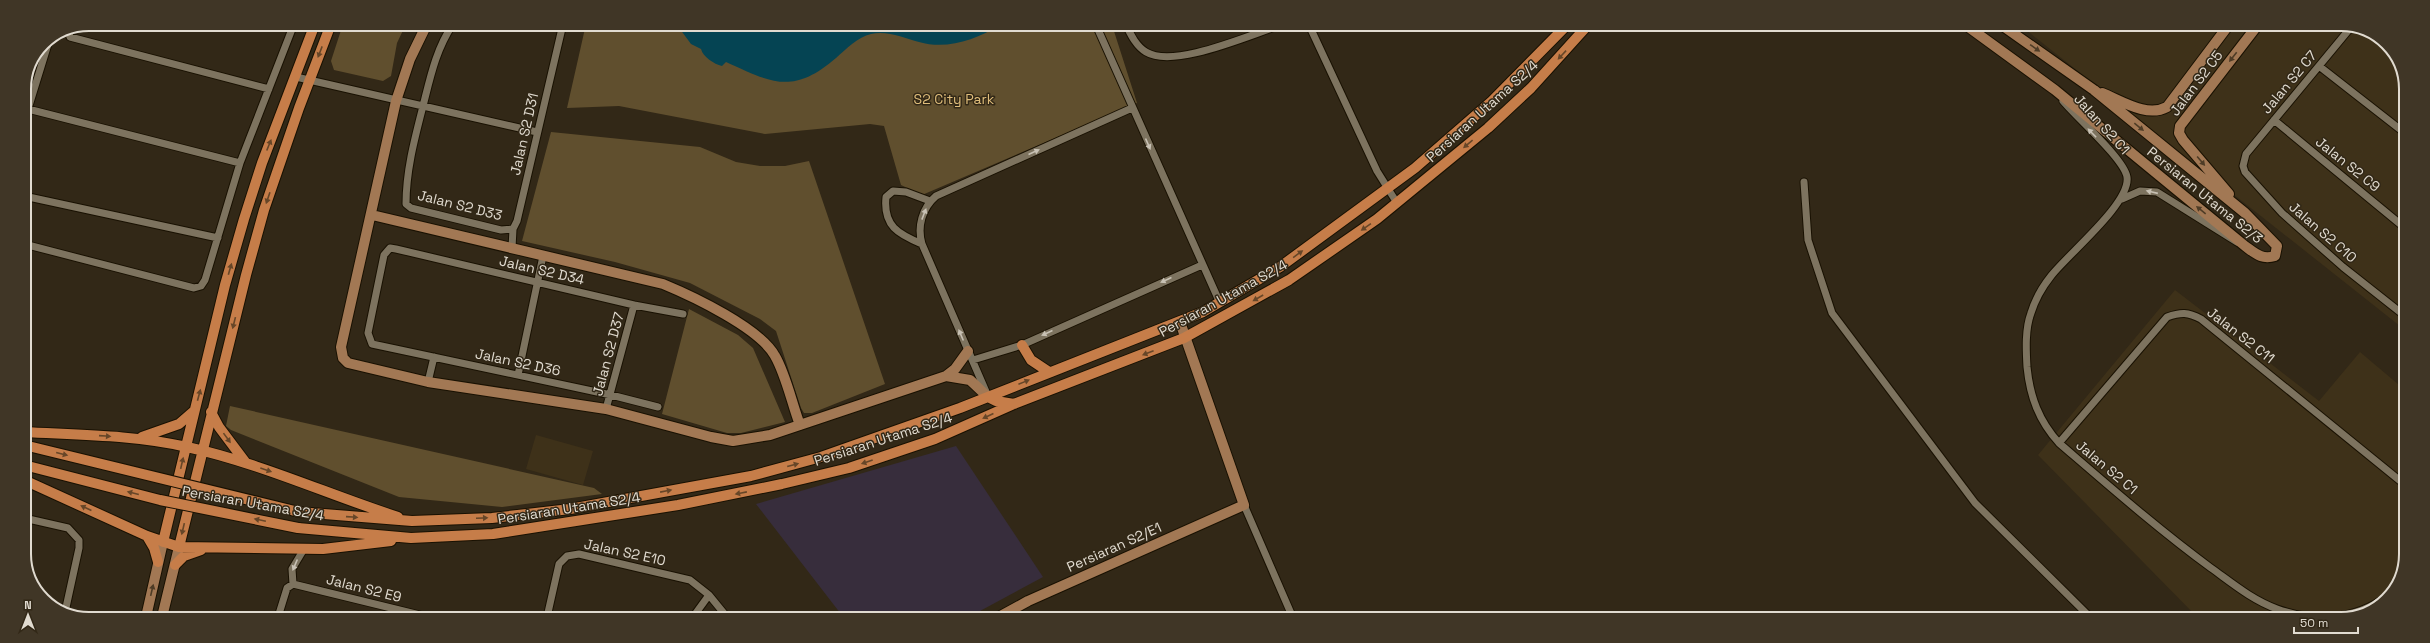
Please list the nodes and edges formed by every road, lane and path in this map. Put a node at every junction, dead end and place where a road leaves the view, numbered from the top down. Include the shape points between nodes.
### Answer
1 (291, 31) edge
2 (312, 31) edge
3 (328, 31) edge
4 (424, 31) edge
5 (449, 31) edge
6 (560, 31) edge
7 (1099, 31) edge
8 (1129, 31) edge
9 (1262, 31) edge
10 (1312, 31) edge
11 (1561, 31) edge
12 (1583, 31) edge
13 (1975, 31) edge
14 (2010, 31) edge
15 (2224, 31) edge
16 (2253, 31) edge
17 (2347, 32) edge
18 (69, 34) edge
19 (46, 51) edge
20 (2319, 66) junction
21 (296, 77) junction
22 (310, 80) junction
23 (269, 89) junction
24 (2055, 90) junction
25 (2094, 90) junction
26 (31, 94) edge
27 (396, 101) junction
28 (423, 106) junction
29 (1132, 108) junction
30 (31, 110) edge
31 (2274, 120) junction
32 (2399, 129) edge
33 (537, 132) junction
34 (2246, 154) joint
35 (240, 163) junction
36 (1804, 182) dead end
37 (1388, 189) junction
38 (31, 198) edge
39 (2122, 200) junction
40 (930, 201) junction
41 (1397, 203) junction
42 (2244, 213) junction
43 (372, 215) junction
44 (2399, 223) edge
45 (513, 229) junction
46 (218, 238) junction
47 (922, 244) junction
48 (31, 246) edge
49 (2245, 246) junction
50 (512, 248) junction
51 (543, 256) junction
52 (1202, 265) junction
53 (1280, 267) junction
54 (1289, 280) junction
55 (536, 282) junction
56 (1220, 303) junction
57 (634, 305) junction
58 (2399, 311) edge
59 (683, 314) dead end
60 (1180, 322) junction
61 (1184, 338) junction
62 (372, 344) joint
63 (1022, 345) junction
64 (968, 351) junction
65 (434, 357) junction
66 (973, 360) junction
67 (1049, 372) junction
68 (518, 375) junction
69 (946, 376) junction
70 (428, 382) junction
71 (611, 395) junction
72 (988, 396) junction
73 (1014, 404) junction
74 (658, 407) dead end
75 (606, 409) junction
76 (195, 411) junction
77 (211, 412) junction
78 (800, 425) junction
79 (31, 432) edge
80 (140, 438) junction
81 (2059, 443) junction
82 (186, 446) junction
83 (31, 447) edge
84 (202, 450) junction
85 (246, 463) junction
86 (31, 467) edge
87 (2399, 480) edge
88 (31, 483) edge
89 (1244, 505) junction
90 (31, 520) edge
91 (412, 521) junction
92 (147, 536) junction
93 (411, 538) junction
94 (163, 542) junction
95 (179, 547) junction
96 (207, 548) junction
97 (304, 549) junction
98 (158, 562) junction
99 (175, 565) junction
100 (293, 584) junction
101 (709, 594) junction
102 (66, 607) edge
103 (147, 612) edge
104 (163, 612) edge
105 (280, 612) edge
106 (408, 612) edge
107 (548, 612) edge
108 (696, 612) edge
109 (722, 612) edge
110 (1008, 612) edge
111 (1290, 612) edge
112 (2085, 612) edge
113 (2290, 612) edge

1 - 23 street
2 - 21 main road
3 -> 22 main road
4 - 27 street via 410,59
5 - 28 street via 434,60
6 - 33 street, Jalan S2 D31
7 - 29 street
8 - 9 street via 1145,51 1162,58 1193,53
10 - 37 street
11 - 37 main road, Persiaran Utama S2/4 via 1492,101
12 -> 41 main road, Persiaran Utama S2/4 via 1531,88 1488,128
13 - 24 street, Persiaran Utama S2/3
14 -> 25 street, Persiaran Utama S2/3
15 - 25 street, Jalan S2 C5 via 2167,106 2158,112 2149,112
16 -> 42 street, Jalan S2 C5 via 2184,120 2179,133 2182,140
17 - 20 street, Jalan S2 C7
18 - 23 street via 70,37
19 - 26 street
20 - 31 street, Jalan S2 C7
20 - 32 street
21 - 22 street
76 -> 21 main road via 244,219 262,163
22 - 27 street
22 -> 77 main road via 264,210
23 - 35 street
39 -> 24 street, Jalan S2 C1 via 2127,183 2121,164
49 -> 24 street, Persiaran Utama S2/3
25 -> 42 street, Persiaran Utama S2/3
27 - 28 street
27 - 43 street
28 - 33 street
28 - 45 street, Jalan S2 D33 via 410,159 406,204 411,208 501,230
40 -> 29 street via 936,196
29 -> 52 street
30 - 35 street
31 - 34 street, Jalan S2 C7
31 - 44 street, Jalan S2 C9
33 - 45 street, Jalan S2 D31
34 - 58 street, Jalan S2 C10 via 2243,166 2245,172 2282,213 2343,267
35 - 46 street
36 - 112 street via 1808,240 1832,313 1975,503
37 - 41 street
53 -> 37 main road, Persiaran Utama S2/4
38 - 46 street
49 -> 39 street, Jalan S2 C1 via 2227,238 2157,192 2140,191
39 - 81 street, Jalan S2 C1 via 2051,276 2030,314 2027,333 2028,382 2045,429
47 -> 40 street via 919,232 922,215
40 - 47 street via 906,192 893,191 886,196 885,208 890,224 901,235
41 -> 54 main road, Persiaran Utama S2/4
42 - 49 street, Persiaran Utama S2/3 via 2277,246 2275,256 2267,258 2260,257
43 - 50 street
43 - 70 street via 341,347 343,358 348,363
45 - 50 street, Jalan S2 D31
46 - 48 street via 205,280 201,286 194,288
64 -> 47 street
50 - 51 street
51 - 55 street
51 - 78 street via 663,284 686,293 754,333 775,356
52 - 56 street
52 -> 63 street
53 - 54 main road
53 - 56 main road, Persiaran Utama S2/4
54 -> 61 main road, Persiaran Utama S2/4
55 - 57 street, Jalan S2 D34
55 - 62 street, Jalan S2 D34 via 390,248 384,255 368,332
55 - 68 street
56 - 60 main road, Persiaran Utama S2/4
57 - 59 street, Jalan S2 D34
57 - 71 street, Jalan S2 D37
60 - 61 street
60 - 67 main road, Persiaran Utama S2/4
61 -> 73 main road, Persiaran Utama S2/4
61 - 89 street
62 - 65 street, Jalan S2 D36
63 - 66 street
63 - 67 main road via 1031,360
64 - 66 street
64 - 69 street
65 - 68 street, Jalan S2 D36
65 - 70 street
66 - 72 street
72 -> 67 main road, Persiaran Utama S2/4
68 - 71 street, Jalan S2 D36
69 - 72 street via 970,380
69 - 78 street
70 - 75 street
71 - 74 street, Jalan S2 D36
71 - 75 street, Jalan S2 D37
72 - 73 main road via 996,401
91 -> 72 main road, Persiaran Utama S2/4 via 492,518 570,509 751,476 821,457
73 -> 93 main road, Persiaran Utama S2/4 via 935,439 849,468 782,484 678,505 493,534
75 - 78 street via 733,441 763,437
76 - 80 main road via 179,424
76 - 82 main road
77 - 84 main road
77 -> 85 main road
79 -> 80 main road
80 - 82 main road
81 - 87 street, Jalan S2 C11 via 2167,317 2188,312 2201,319
81 - 113 street, Jalan S2 C1 via 2168,537 2254,599
82 - 84 main road
94 -> 82 main road
83 -> 91 main road, Persiaran Utama S2/4, bridge via 299,512
84 - 85 main road
84 -> 95 main road
85 -> 91 main road
93 -> 86 main road, Persiaran Utama S2/4, bridge via 298,528 160,500
92 -> 88 main road
89 - 110 street, Persiaran S2/E1
89 - 111 street
90 - 102 street via 68,528 79,540
92 - 94 main road
92 - 98 main road
93 - 97 main road
94 - 95 main road
94 - 98 street
95 - 96 main road
95 - 99 street
96 - 97 main road
96 - 99 main road via 184,556
97 -> 100 street via 292,569
103 -> 98 street
99 - 104 street
100 - 105 street via 287,588
100 - 106 street, Jalan S2 E9
101 - 107 street, Jalan S2 E10 via 690,580 579,554 567,556 559,564
101 - 108 street
101 - 109 street, Jalan S2 E10

